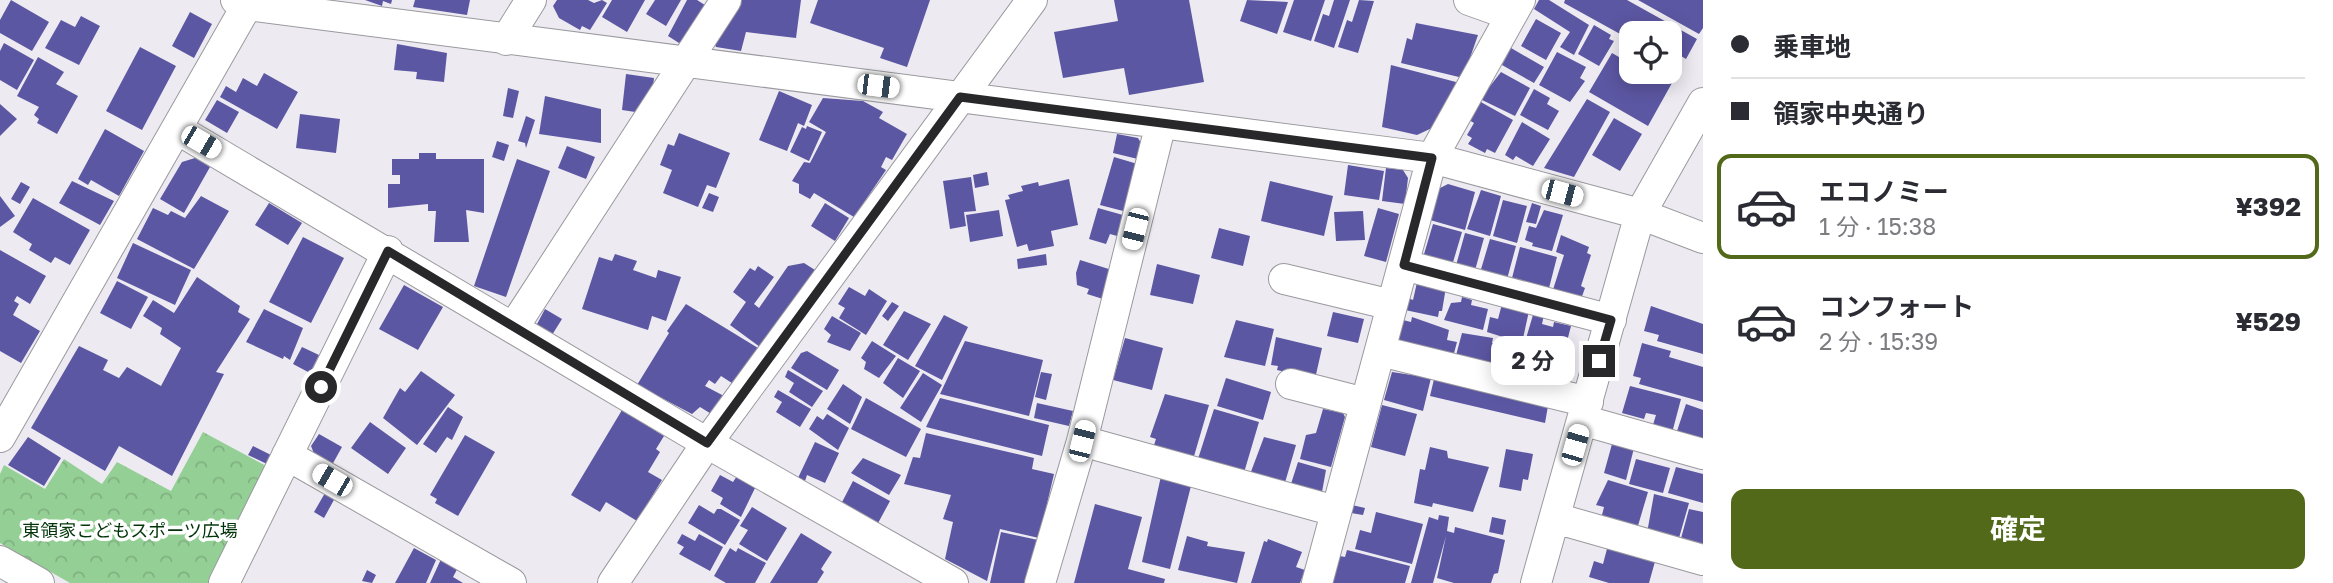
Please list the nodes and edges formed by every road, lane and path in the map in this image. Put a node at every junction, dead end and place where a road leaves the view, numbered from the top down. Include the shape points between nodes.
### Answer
1 (531, 0) edge
2 (726, 0) edge
3 (1032, 0) edge
4 (1469, 0) edge
5 (244, 2) edge
6 (1516, 7) edge
7 (506, 40) junction
8 (686, 62) junction
9 (960, 97) junction
10 (1703, 103) edge
11 (1161, 123) junction
12 (177, 129) junction
13 (1432, 158) junction
14 (1640, 214) junction
15 (1703, 237) edge
16 (388, 251) junction
17 (1404, 265) junction
18 (1284, 279) dead end
19 (1392, 305) junction
20 (1611, 320) junction
21 (513, 328) junction
22 (1380, 351) junction
23 (1291, 384) dead end
24 (1365, 403) junction
25 (1585, 411) junction
26 (0, 437) edge
27 (1082, 441) junction
28 (707, 443) junction
29 (1703, 454) edge
30 (288, 455) junction
31 (1335, 511) junction
32 (1555, 519) junction
33 (1703, 560) edge
34 (0, 561) edge
35 (39, 583) edge
36 (224, 583) edge
37 (511, 583) edge
38 (613, 583) edge
39 (953, 583) edge
40 (1040, 583) edge
41 (1317, 583) edge
42 (1536, 583) edge

1 - 7 street
2 - 8 street
3 - 9 street
4 - 6 street
5 - 7 street
5 - 12 street
6 - 13 street
7 - 8 street
8 - 9 street
8 - 21 street
9 - 11 street
9 - 28 street
10 - 14 street
11 - 13 street
11 - 27 street
12 - 16 street
12 - 26 street
13 - 14 street
13 - 17 street
14 - 15 street
14 - 20 street
16 - 21 street
16 - 30 street
17 - 19 street
17 - 20 street
18 - 19 street
19 - 22 street
20 - 25 street
21 - 28 street
22 - 24 street
22 - 25 street
23 - 24 street
24 - 31 street
25 - 29 street
25 - 32 street
27 - 31 street
27 - 40 street
28 - 38 street
28 - 39 street
30 - 36 street
30 - 37 street
31 - 41 street
32 - 33 street
32 - 42 street
34 - 35 street

